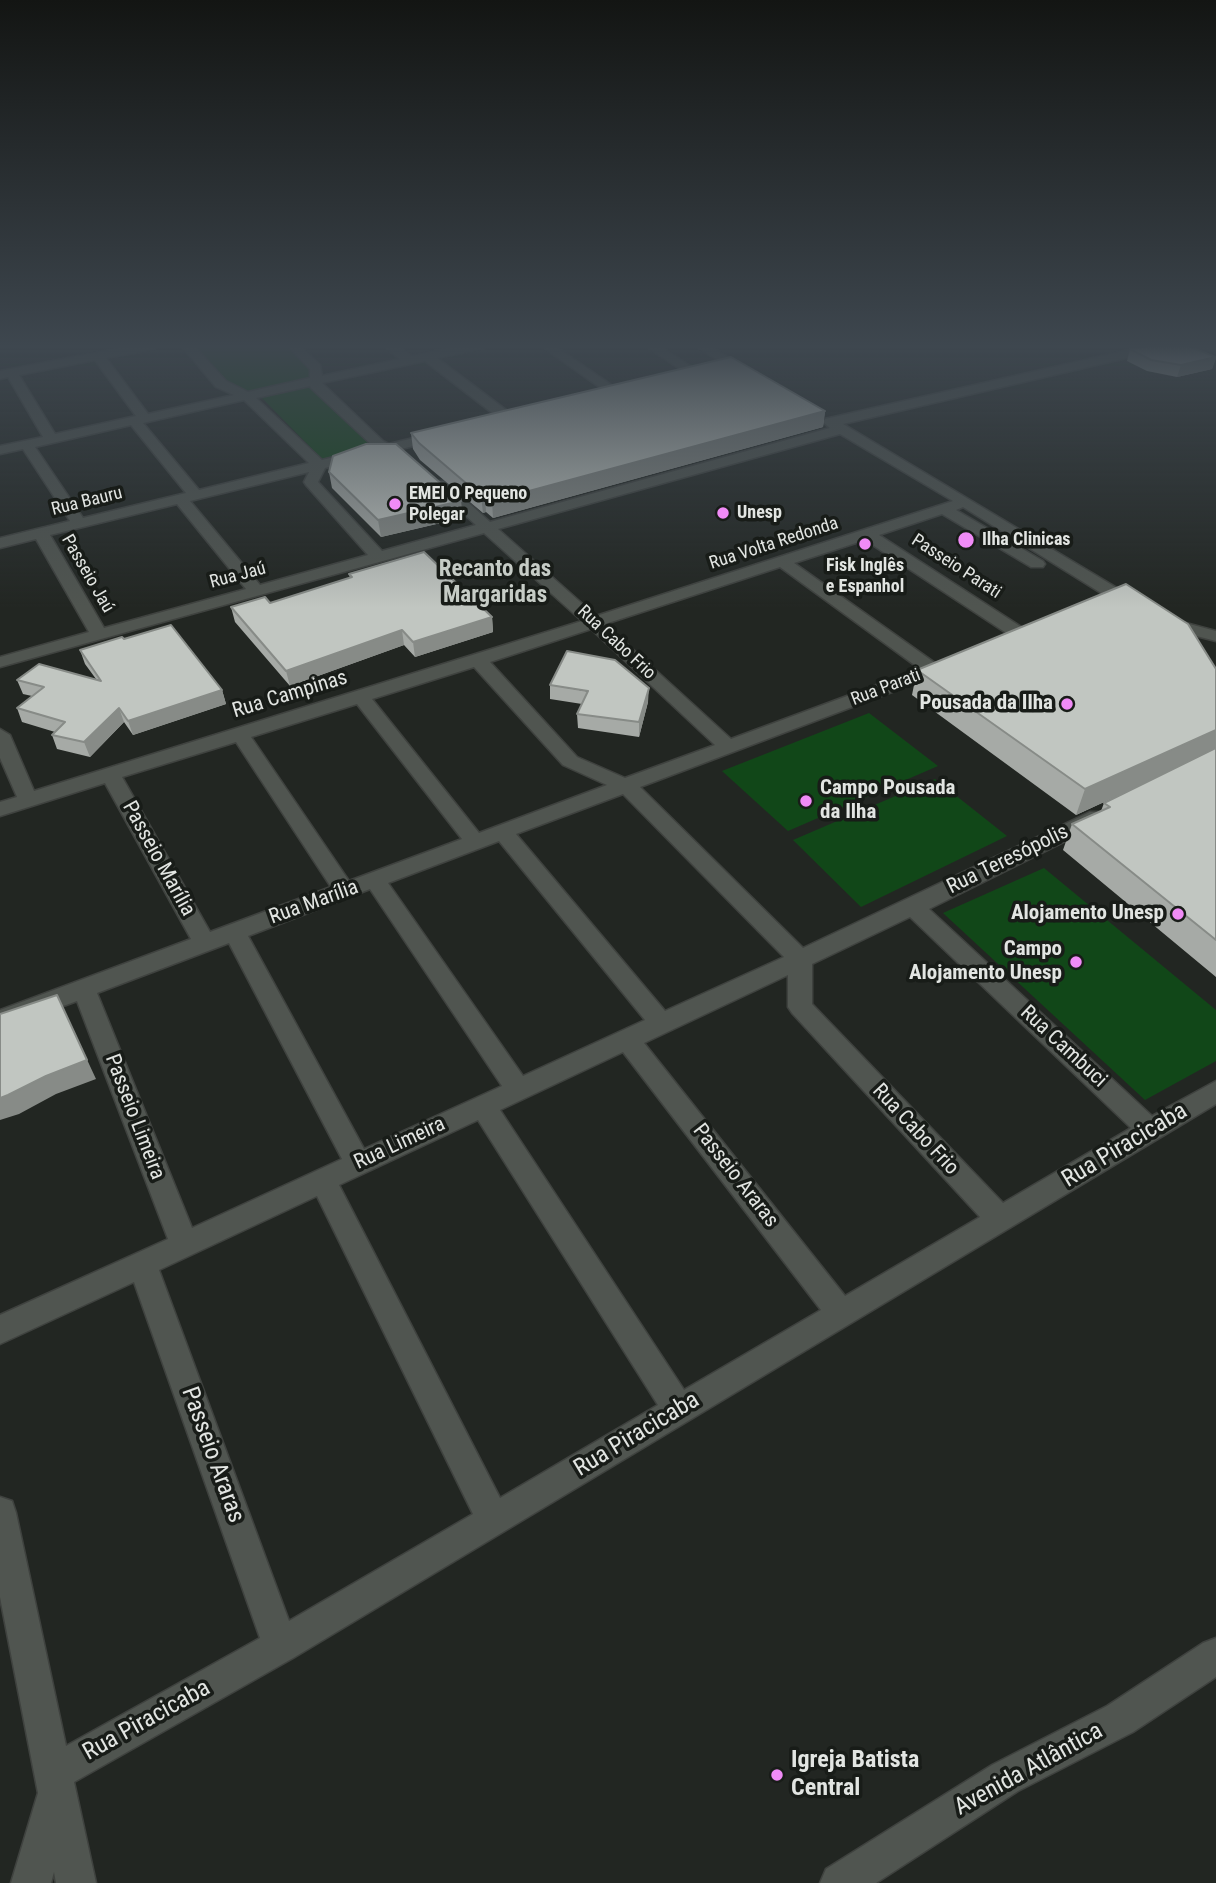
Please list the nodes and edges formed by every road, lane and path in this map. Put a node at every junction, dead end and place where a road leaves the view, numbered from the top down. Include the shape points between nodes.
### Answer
1 (47, 433) edge
2 (78, 433) edge
3 (148, 433) edge
4 (285, 433) edge
5 (366, 433) edge
6 (452, 433) edge
7 (798, 433) edge
8 (848, 433) edge
9 (51, 439) junction
10 (26, 444) junction
11 (388, 449) junction
12 (0, 450) edge
13 (319, 465) junction
14 (188, 497) junction
15 (965, 502) junction
16 (944, 509) junction
17 (79, 523) junction
18 (487, 527) junction
19 (41, 533) junction
20 (867, 534) junction
21 (0, 542) edge
22 (378, 557) junction
23 (782, 561) junction
24 (256, 591) junction
25 (1113, 601) junction
26 (1153, 619) junction
27 (594, 622) junction
28 (99, 635) junction
29 (1216, 637) edge
30 (997, 646) edge
31 (478, 660) junction
32 (958, 661) edge
33 (0, 662) edge
34 (933, 670) junction
35 (361, 697) junction
36 (240, 734) junction
37 (0, 735) edge
38 (729, 748) junction
39 (111, 775) junction
40 (628, 786) junction
41 (28, 800) junction
42 (1118, 806) edge
43 (0, 809) edge
44 (504, 833) junction
45 (476, 843) junction
46 (376, 880) junction
47 (345, 892) junction
48 (913, 907) junction
49 (235, 933) junction
50 (205, 944) junction
51 (800, 959) junction
52 (84, 989) junction
53 (0, 1020) edge
54 (661, 1023) junction
55 (627, 1039) junction
56 (518, 1090) junction
57 (1216, 1091) edge
58 (483, 1106) junction
59 (1151, 1131) junction
60 (358, 1164) junction
61 (323, 1180) junction
62 (1001, 1220) junction
63 (184, 1244) junction
64 (142, 1264) junction
65 (842, 1314) junction
66 (0, 1330) edge
67 (679, 1410) junction
68 (0, 1513) edge
69 (493, 1520) junction
70 (281, 1646) junction
71 (1216, 1656) edge
72 (56, 1781) junction
73 (31, 1883) edge
74 (76, 1883) edge
75 (840, 1883) edge

1 - 9 street
2 - 9 street
3 - 14 street
4 - 13 street
5 - 11 street, Rua Cabo Frio
6 - 11 street, Rua Bauru
7 - 18 street, Rua Jaú
8 - 15 street
9 - 10 street
10 - 12 street
10 - 17 street
11 - 13 street, Rua Bauru
11 - 18 street, Rua Cabo Frio via 404,454
13 - 14 street, Rua Bauru
13 - 22 street via 311,482
14 - 17 street, Rua Bauru
14 - 24 street
15 - 16 street, Rua Volta Redonda
15 - 25 street
16 - 20 street, Rua Volta Redonda
16 - 25 street, Passeio Parati
17 - 19 street, Rua Bauru
18 - 22 street, Rua Jaú
18 - 27 street, Rua Cabo Frio
19 - 21 street, Rua Bauru
19 - 28 street, Passeio Jaú
20 - 23 street, Rua Volta Redonda
20 - 30 street, Passeio Parati via 1028,634
22 - 24 street, Rua Jaú
23 - 27 street, Rua Volta Redonda
23 - 34 street
24 - 28 street, Rua Jaú
25 - 26 street
26 - 29 street
26 - 29 street via 1203,651
27 - 31 street, Rua Campinas
27 - 38 street, Rua Cabo Frio
28 - 33 street, Rua Jaú
31 - 35 street, Rua Campinas
31 - 40 street via 570,761
32 - 34 street, Rua Parati
34 - 38 street, Rua Parati
35 - 36 street, Rua Campinas
35 - 45 street
36 - 39 street, Rua Campinas
36 - 47 street
37 - 41 street
38 - 40 street, Rua Parati
39 - 41 street, Rua Campinas
39 - 50 street, Passeio Marília
40 - 44 street, Rua Marília
40 - 51 street
41 - 43 street, Rua Campinas
42 - 48 street, Rua Teresópolis
44 - 45 street, Rua Marília
44 - 54 street
45 - 46 street, Rua Marília
46 - 47 street, Rua Marília
46 - 56 street
47 - 49 street, Rua Marília
48 - 51 street, Rua Teresópolis
48 - 59 street, Rua Cambuci
49 - 50 street, Rua Marília
49 - 60 street
50 - 52 street, Rua Marília
51 - 54 street, Rua Limeira
51 - 62 street, Rua Cabo Frio via 800,1007
52 - 53 street, Rua Marília
52 - 63 street, Passeio Limeira
54 - 55 street, Rua Limeira
55 - 56 street, Rua Limeira
55 - 65 street, Passeio Araras
56 - 58 street, Rua Limeira
57 - 59 street, Rua Piracicaba
58 - 60 street, Rua Limeira
58 - 67 street
59 - 62 street, Rua Piracicaba
60 - 61 street, Rua Limeira
61 - 63 street, Rua Limeira
61 - 69 street
62 - 65 street, Rua Piracicaba
63 - 64 street, Rua Limeira
64 - 66 street, Rua Limeira
64 - 70 street, Passeio Araras
65 - 67 street, Rua Piracicaba
67 - 69 street, Rua Piracicaba
68 - 72 street
69 - 70 street, Rua Piracicaba
70 - 72 street, Rua Piracicaba
71 - 75 street, Avenida Atlântica via 1120,1719 1005,1778
72 - 73 street
72 - 74 street

